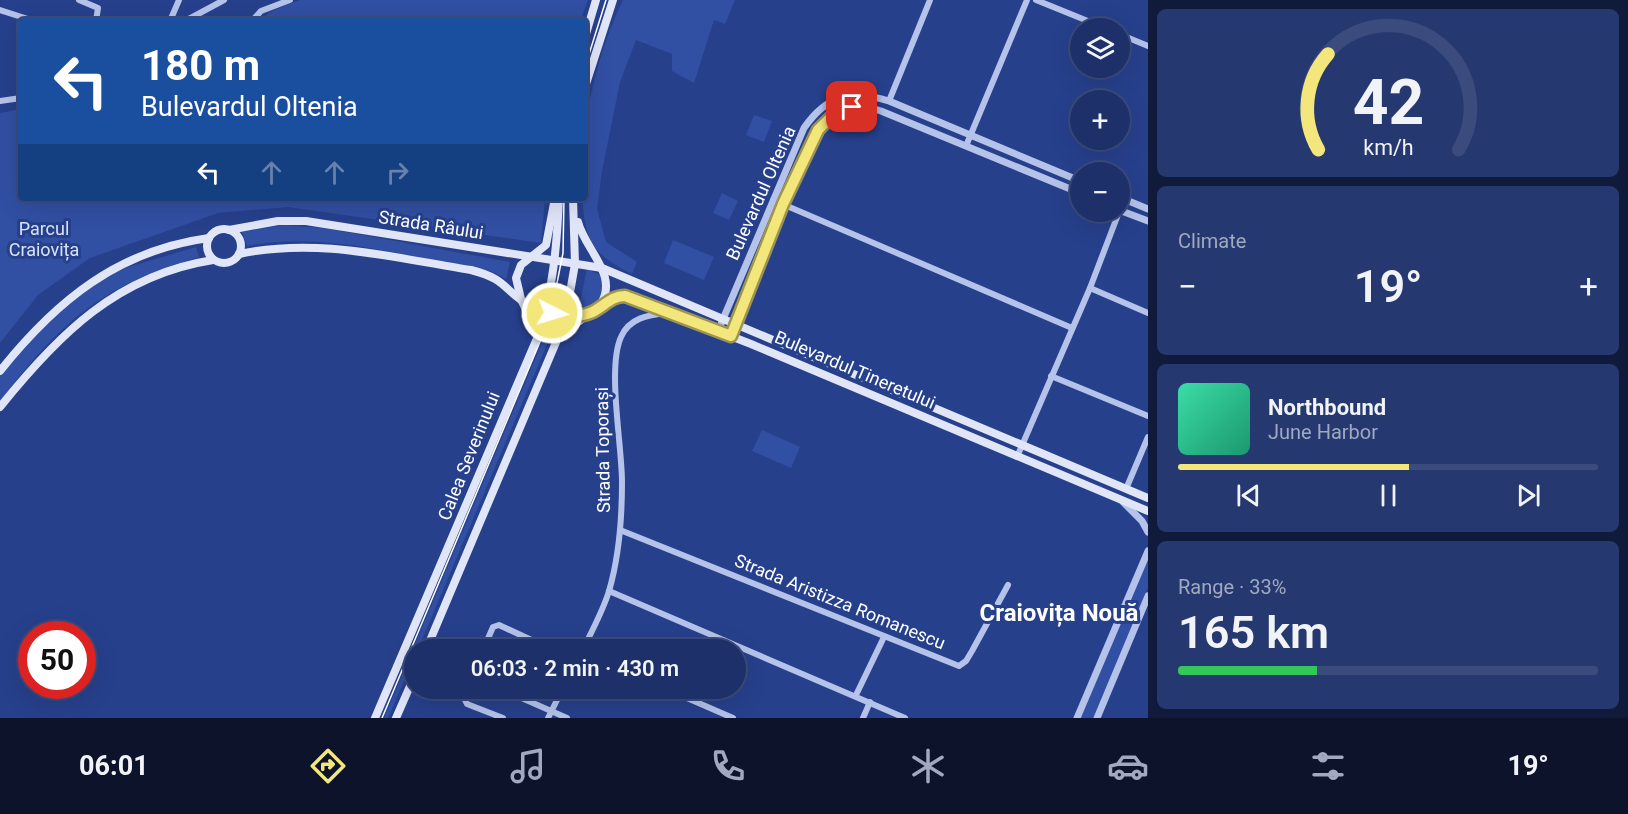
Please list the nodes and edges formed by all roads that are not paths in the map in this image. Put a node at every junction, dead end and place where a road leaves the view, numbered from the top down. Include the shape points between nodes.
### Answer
1 (79, 0) edge
2 (179, 0) edge
3 (224, 0) edge
4 (290, 0) edge
5 (596, 0) edge
6 (613, 0) edge
7 (930, 0) edge
8 (1027, 0) edge
9 (1036, 0) edge
10 (0, 10) edge
11 (25, 18) edge
12 (96, 18) edge
13 (171, 18) edge
14 (191, 18) edge
15 (255, 18) edge
16 (1080, 18) edge
17 (588, 27) edge
18 (1130, 39) edge
19 (1148, 46) edge
20 (588, 78) edge
21 (852, 95) junction
22 (18, 98) edge
23 (0, 100) edge
24 (889, 101) junction
25 (852, 107) junction
26 (971, 135) junction
27 (966, 146) junction
28 (1070, 177) edge
29 (1070, 189) edge
30 (773, 200) junction
31 (556, 201) edge
32 (557, 201) edge
33 (1130, 202) edge
34 (574, 203) edge
35 (783, 204) junction
36 (1148, 209) edge
37 (1130, 215) edge
38 (1115, 222) edge
39 (1148, 222) edge
40 (229, 230) junction
41 (209, 238) junction
42 (239, 254) junction
43 (530, 258) junction
44 (213, 260) junction
45 (555, 261) junction
46 (575, 264) junction
47 (602, 268) junction
48 (1090, 288) junction
49 (521, 299) junction
50 (598, 307) junction
51 (546, 312) junction
52 (668, 312) junction
53 (590, 313) junction
54 (1148, 313) edge
55 (566, 315) junction
56 (723, 318) junction
57 (736, 323) junction
58 (1072, 328) junction
59 (718, 331) junction
60 (538, 336) junction
61 (731, 336) junction
62 (559, 340) junction
63 (0, 371) edge
64 (1051, 376) junction
65 (0, 407) edge
66 (1148, 416) edge
67 (1148, 437) edge
68 (1023, 444) junction
69 (1017, 456) junction
70 (1126, 489) junction
71 (1148, 498) edge
72 (1122, 500) junction
73 (1148, 512) edge
74 (620, 530) junction
75 (1148, 532) edge
76 (1148, 551) edge
77 (1008, 585) dead end
78 (609, 591) junction
79 (1148, 596) edge
80 (884, 637) junction
81 (431, 639) edge
82 (488, 639) edge
83 (529, 639) edge
84 (589, 639) edge
85 (856, 695) junction
86 (404, 699) edge
87 (464, 699) edge
88 (524, 699) edge
89 (558, 699) edge
90 (689, 699) edge
91 (870, 702) junction
92 (552, 711) junction
93 (375, 718) edge
94 (396, 718) edge
95 (503, 718) edge
96 (548, 718) edge
97 (567, 718) edge
98 (733, 718) edge
99 (863, 718) edge
100 (906, 718) edge
101 (1077, 718) edge
102 (1097, 718) edge

1 - 12 street via 98,8
2 - 13 street
3 - 14 street
4 - 15 street via 261,11
5 - 17 main road
6 - 20 main road
7 - 24 street
8 - 26 street
9 - 16 street
10 - 11 street
18 - 19 street
21 - 24 street, Bulevardul Oltenia
21 - 25 street
21 - 30 street, Bulevardul Oltenia via 827,103 811,118
22 - 23 street
24 - 26 street, Bulevardul Oltenia
25 - 27 street via 881,111
25 - 35 street, Bulevardul Oltenia via 836,112 818,130
26 - 27 street
26 - 28 street, Bulevardul Oltenia
27 - 29 street
30 - 35 street
30 - 56 street, Bulevardul Oltenia
31 - 43 main road via 546,245
32 - 45 main road, Calea Severinului
33 - 36 street
34 - 46 main road, Calea Severinului
34 - 47 main road via 584,240
35 - 57 street, Bulevardul Oltenia
35 - 58 street
37 - 39 street
38 - 48 street
40 - 41 main road, Strada Râului via 218,231
40 - 42 main road via 239,239
40 - 43 main road, Strada Râului via 278,221 306,221
41 - 44 main road via 207,250
41 - 63 main road, Strada Râului via 180,242 152,252 91,282 62,303
42 - 44 main road via 227,263
42 - 49 main road via 271,247 326,246 492,275
43 - 45 main road, Strada Râului
43 - 49 main road via 517,273
44 - 65 main road via 135,284 99,305 54,343
45 - 46 main road, Bulevardul Tineretului
45 - 51 main road, Calea Severinului
46 - 47 main road, Bulevardul Tineretului
46 - 55 main road, Calea Severinului
47 - 50 main road via 607,288
47 - 56 main road, Bulevardul Tineretului
48 - 54 street
48 - 58 street
49 - 51 main road
49 - 60 main road
50 - 52 main road, Bulevardul Tineretului via 625,296
50 - 53 main road, Bulevardul Tineretului
51 - 55 main road
51 - 60 main road, Calea Severinului
52 - 59 main road, Bulevardul Tineretului
52 - 74 street, Strada Toporași via 632,322 617,348
53 - 55 main road
53 - 62 main road, Bulevardul Tineretului
55 - 62 main road, Calea Severinului
56 - 57 main road, Bulevardul Tineretului
56 - 59 street, Bulevardul Oltenia
57 - 61 street, Bulevardul Oltenia
57 - 68 main road, Bulevardul Tineretului
58 - 64 street
59 - 61 main road, Bulevardul Tineretului
60 - 93 main road, Calea Severinului
61 - 69 main road, Bulevardul Tineretului
62 - 81 main road, Calea Severinului
64 - 66 street
64 - 68 street
67 - 70 street
68 - 69 street
68 - 70 main road, Bulevardul Tineretului
69 - 72 main road, Bulevardul Tineretului
70 - 71 main road, Bulevardul Tineretului
72 - 73 main road, Bulevardul Tineretului
72 - 75 street
74 - 78 street, Strada Toporași
74 - 80 street, Strada Aristizza Romanescu
76 - 101 street
77 - 80 street, Strada Aristizza Romanescu via 963,665
78 - 84 street, Strada Toporași
78 - 85 street
79 - 102 street
80 - 85 street
82 - 83 street via 493,627 499,625
85 - 91 street
86 - 94 main road
87 - 95 street via 467,704
88 - 92 street
89 - 92 street
90 - 98 street
91 - 99 street
91 - 100 street
92 - 96 street
92 - 97 street

